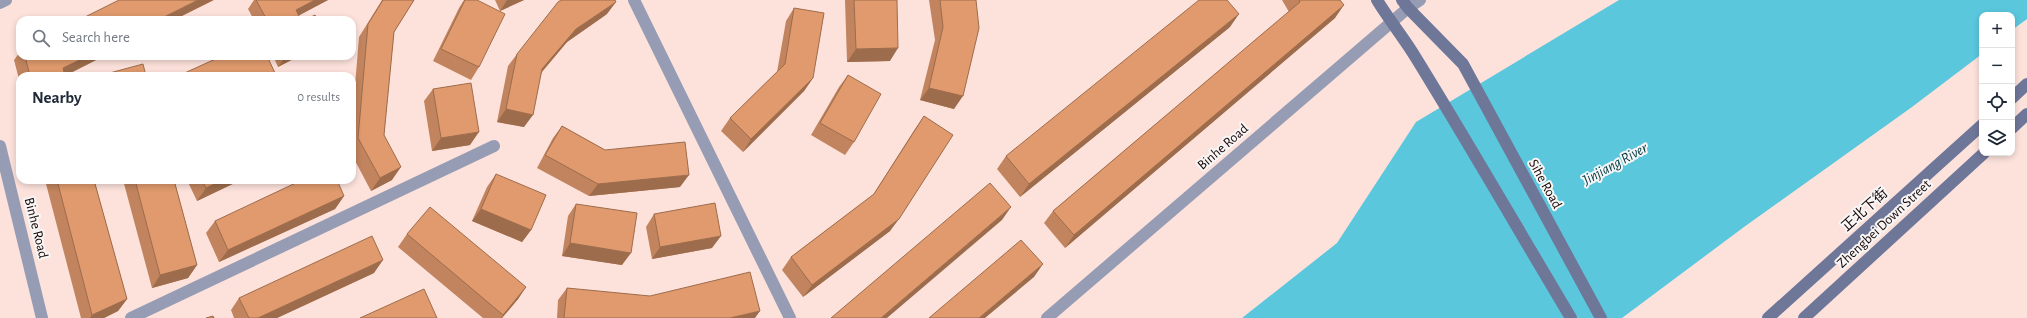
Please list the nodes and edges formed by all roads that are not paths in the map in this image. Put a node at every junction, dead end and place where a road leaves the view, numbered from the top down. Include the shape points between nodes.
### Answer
1 (6, 0) edge
2 (634, 0) edge
3 (1377, 0) edge
4 (1420, 0) edge
5 (0, 3) edge
6 (1405, 4) edge
7 (1391, 23) junction
8 (2027, 84) edge
9 (2015, 95) edge
10 (2027, 114) edge
11 (2015, 125) edge
12 (1979, 128) edge
13 (0, 146) edge
14 (494, 146) dead end
15 (1981, 156) edge
16 (42, 318) edge
17 (131, 318) edge
18 (790, 318) edge
19 (1047, 318) edge
20 (1571, 318) edge
21 (1601, 318) edge
22 (1768, 318) edge
23 (1804, 318) edge

1 - 5 street
2 - 18 street
3 - 7 street
4 - 6 street, Binhe Road
6 - 7 street, Binhe Road
6 - 21 street, Sihe Road via 1463,64
7 - 19 street, Binhe Road
7 - 20 street via 1434,86
8 - 9 street
10 - 11 street
12 - 22 street, 正北下街
13 - 16 street, Binhe Road
14 - 17 street
15 - 23 street, Zhengbei Down Street

